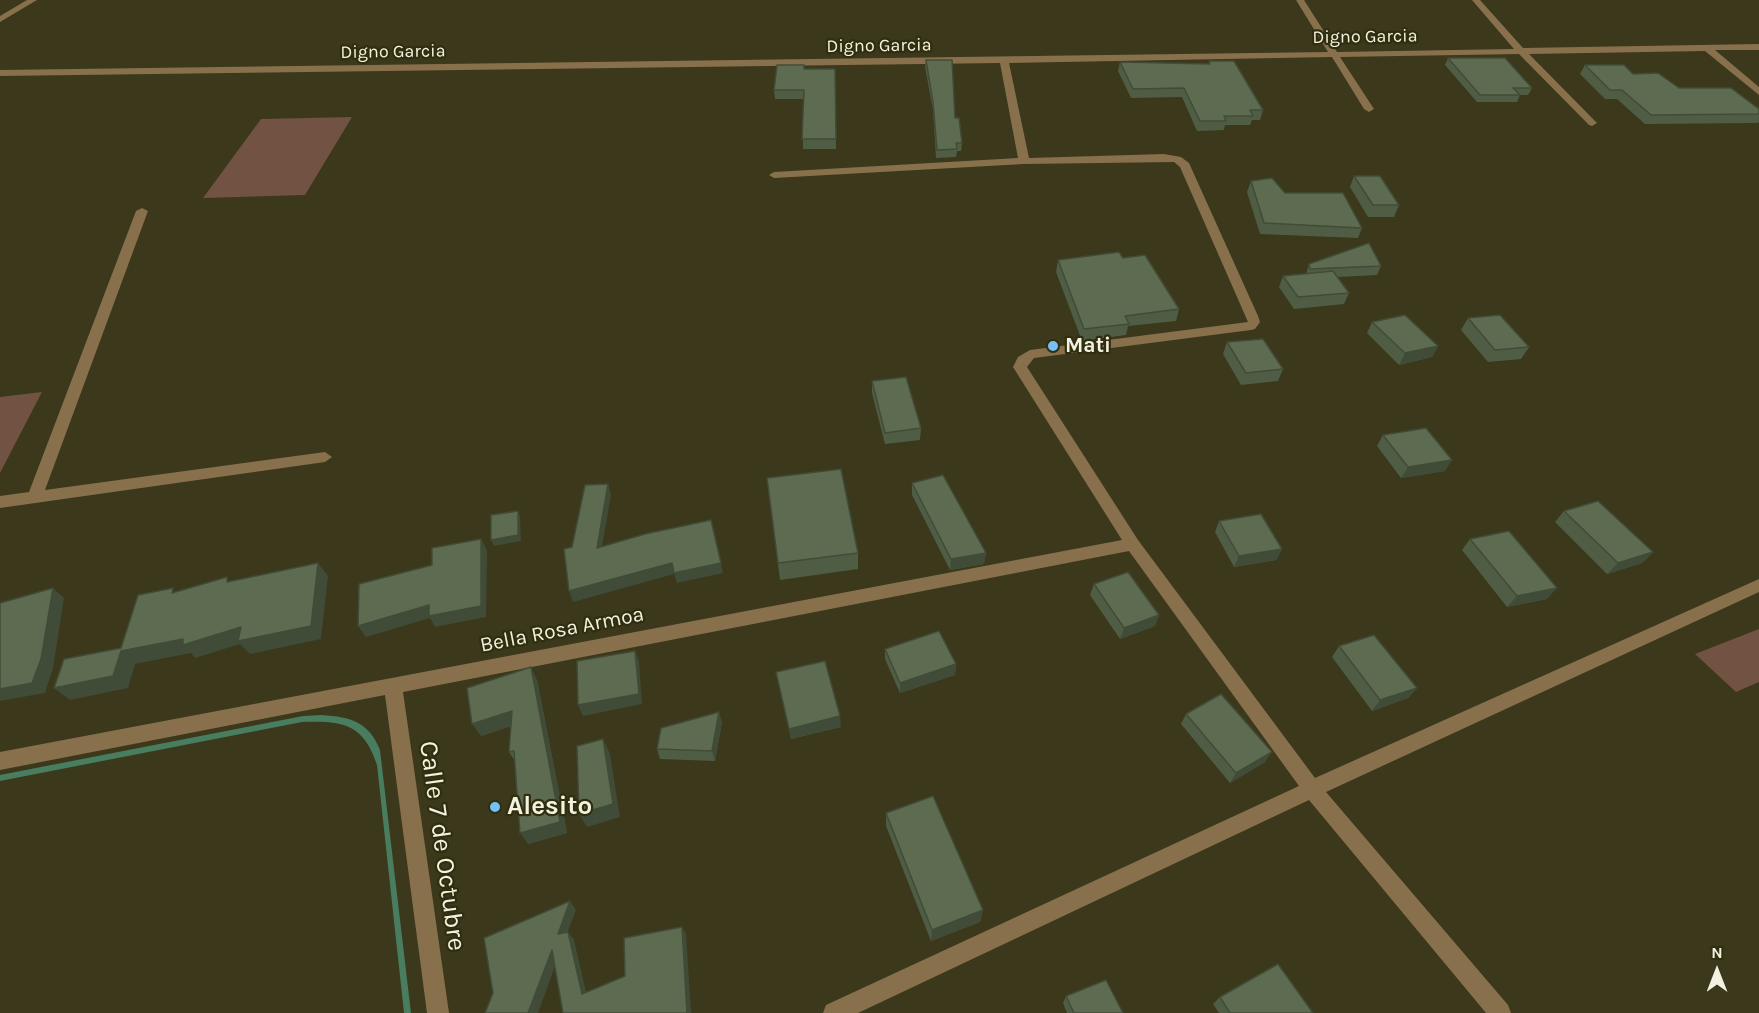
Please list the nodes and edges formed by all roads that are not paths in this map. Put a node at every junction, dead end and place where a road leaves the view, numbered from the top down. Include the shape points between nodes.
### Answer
1 (33, 0) edge
2 (1300, 0) edge
3 (1476, 0) edge
4 (0, 19) edge
5 (1759, 47) edge
6 (1707, 48) junction
7 (1521, 51) junction
8 (1334, 53) junction
9 (1004, 60) junction
10 (0, 73) edge
11 (1759, 92) edge
12 (1369, 110) dead end
13 (1592, 123) dead end
14 (1024, 161) junction
15 (774, 175) dead end
16 (142, 211) dead end
17 (325, 457) dead end
18 (35, 497) junction
19 (0, 502) edge
20 (1132, 544) junction
21 (1759, 585) edge
22 (393, 686) junction
23 (0, 761) edge
24 (1312, 789) junction
25 (438, 1013) edge
26 (834, 1013) edge
27 (1500, 1013) edge

1 - 4 street
2 - 8 street
3 - 7 street
5 - 6 street, Digno Garcia
6 - 7 street, Digno Garcia
6 - 11 street
7 - 8 street, Digno Garcia
7 - 13 street
8 - 9 street, Digno Garcia
8 - 12 street
9 - 10 street, Digno Garcia
9 - 14 street
14 - 15 street
14 - 20 street via 1178,159 1254,322 1251,327 1030,354 1023,360 1020,367
16 - 18 street
17 - 18 street
18 - 19 street
20 - 22 street, Bella Rosa Armoa
20 - 24 street
21 - 24 street
22 - 23 street, Bella Rosa Armoa
22 - 25 street, Calle 7 de Octubre
24 - 26 street
24 - 27 street

